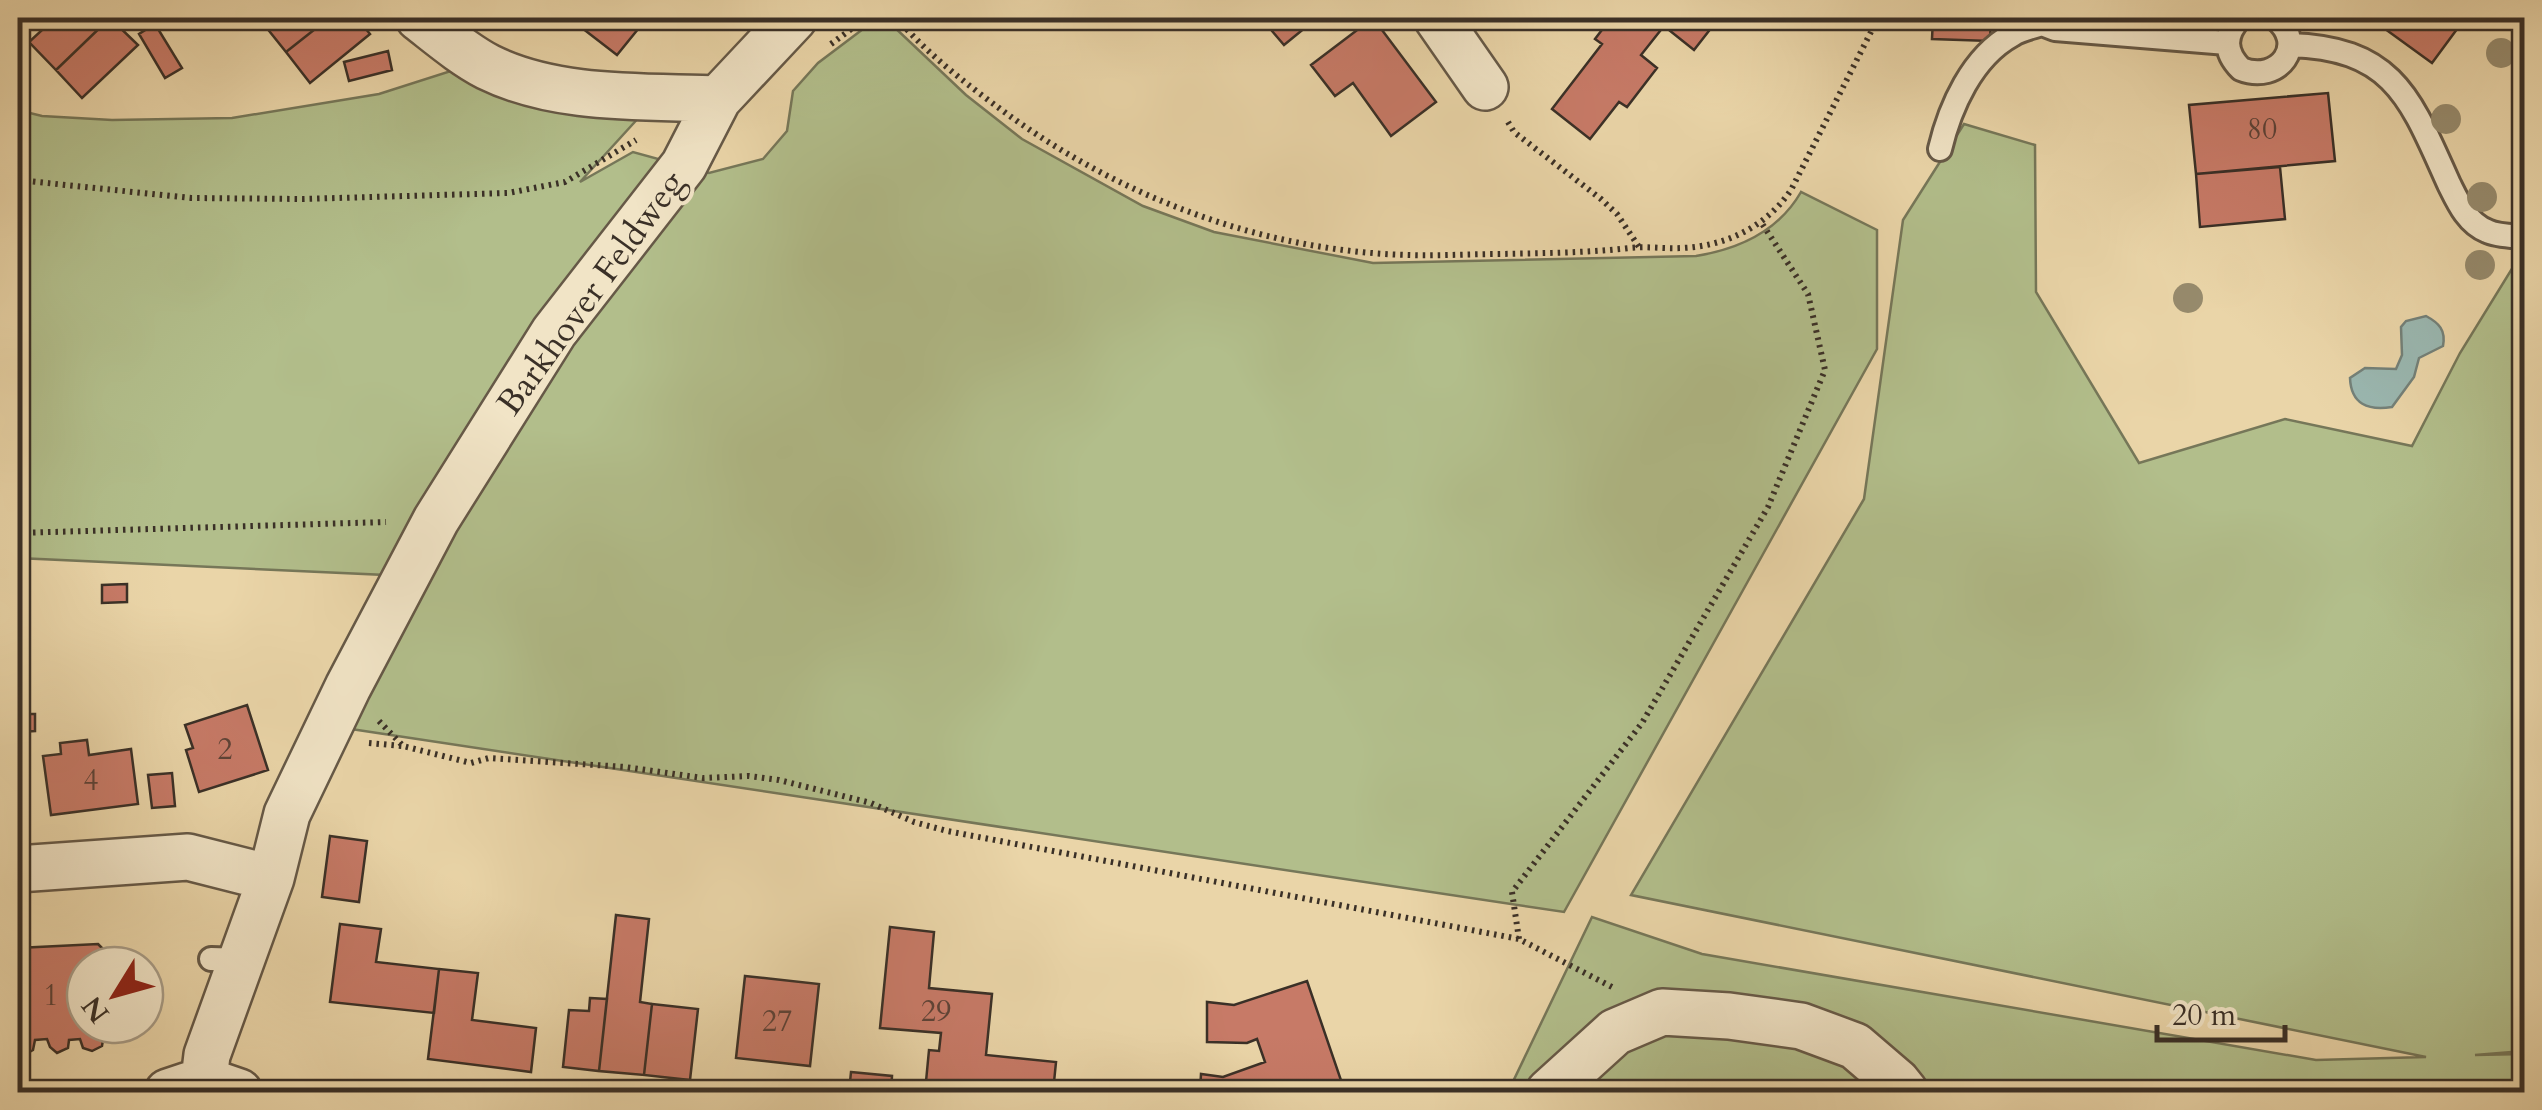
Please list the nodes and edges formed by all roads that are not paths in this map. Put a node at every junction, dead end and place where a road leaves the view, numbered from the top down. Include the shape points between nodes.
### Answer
1 (419, 18) edge
2 (794, 18) edge
3 (1437, 18) edge
4 (2240, 18) edge
5 (2275, 18) edge
6 (2041, 20) edge
7 (2227, 43) junction
8 (2290, 44) junction
9 (1485, 87) road end
10 (718, 100) junction
11 (1940, 149) dead end
12 (2524, 237) edge
13 (18, 869) edge
14 (270, 878) junction
15 (203, 1088) edge
16 (1549, 1092) edge
17 (1905, 1092) edge

1 - 10 street via 464,54 536,85
2 - 10 street, Barkhover Feldweg
3 - 9 street
4 - 7 lane
5 - 8 lane
6 - 7 lane via 2055,28
6 - 11 lane via 1986,57 1947,118
7 - 8 lane via 2233,61 2251,73 2282,64
8 - 12 lane via 2349,53 2391,80 2413,105 2471,221 2488,233
10 - 14 street, Barkhover Feldweg via 684,166 554,332 436,520 288,814
13 - 14 street via 188,858
14 - 15 street, Barkhover Feldweg via 227,959
16 - 17 street via 1615,1032 1662,1012 1802,1026 1855,1046

